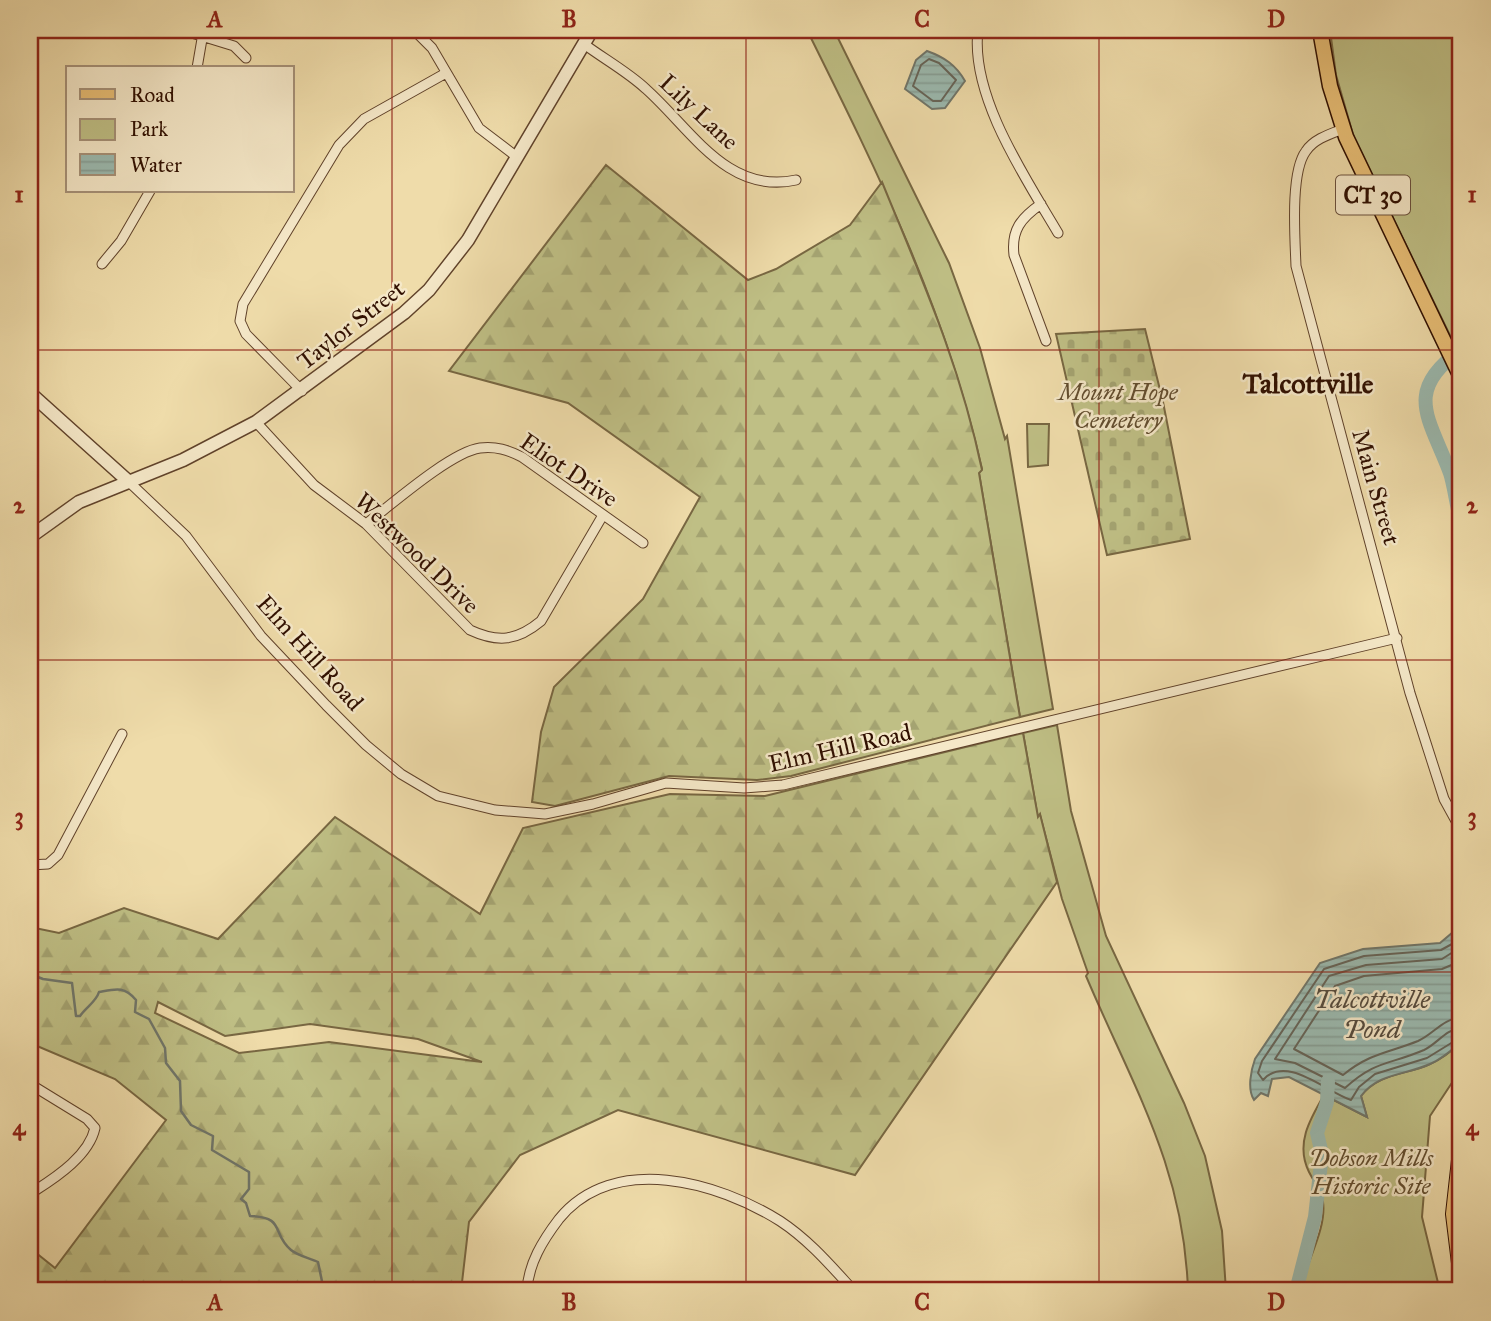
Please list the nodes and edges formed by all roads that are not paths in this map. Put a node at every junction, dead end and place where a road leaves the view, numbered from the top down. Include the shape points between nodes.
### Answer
1 (182, 30) edge
2 (414, 30) edge
3 (592, 30) edge
4 (978, 30) edge
5 (1320, 30) edge
6 (202, 39) junction
7 (584, 44) junction
8 (246, 58) dead end
9 (197, 66) edge
10 (446, 73) junction
11 (1343, 129) junction
12 (517, 157) junction
13 (796, 180) dead end
14 (149, 192) edge
15 (1041, 204) junction
16 (1058, 233) dead end
17 (102, 264) dead end
18 (1046, 341) dead end
19 (1461, 377) edge
20 (302, 391) junction
21 (30, 393) edge
22 (256, 422) junction
23 (128, 481) junction
24 (603, 515) junction
25 (366, 524) junction
26 (30, 537) edge
27 (643, 543) dead end
28 (1397, 638) junction
29 (122, 734) dead end
30 (1461, 830) edge
31 (30, 865) edge
32 (30, 1084) edge
33 (1461, 1160) edge
34 (36, 1190) dead end
35 (1461, 1264) edge
36 (527, 1291) edge
37 (854, 1291) edge

1 - 6 street
2 - 10 street via 432,48
3 - 7 street, Taylor Street
4 - 15 street via 978,69 986,96
5 - 11 main road, CT 30
6 - 8 street via 234,46
6 - 9 street
7 - 12 street, Taylor Street
7 - 13 street, Lily Lane via 645,87 702,146 746,178 775,183
10 - 12 street via 479,128
10 - 20 street via 364,119 339,145 243,304 240,321 246,334
11 - 19 main road, CT 30
11 - 28 street, Main Street via 1323,137 1303,154 1295,219 1296,266
12 - 20 street, Taylor Street via 468,240 429,290
14 - 17 street via 121,242
15 - 16 street
15 - 18 street via 1017,226 1013,241 1014,256
20 - 22 street, Taylor Street
21 - 23 street, Elm Hill Road
22 - 23 street, Taylor Street via 183,460
22 - 25 street, Westwood Drive via 314,485
23 - 26 street, Taylor Street via 79,502
23 - 28 street, Elm Hill Road via 186,536 261,636 366,745 438,796 495,810 568,811 667,783 744,788 783,785
24 - 25 street, Eliot Drive via 522,457 500,447 458,455
24 - 25 street, Westwood Drive via 541,621 525,634 506,640 470,630
24 - 27 street, Eliot Drive
28 - 30 street, Main Street via 1444,799
29 - 31 street via 58,855 48,864
32 - 34 street via 95,1128 62,1174
33 - 35 highway via 1455,1214
36 - 37 street via 533,1261 548,1233 579,1199 605,1187 652,1179 729,1194 772,1217 804,1238

